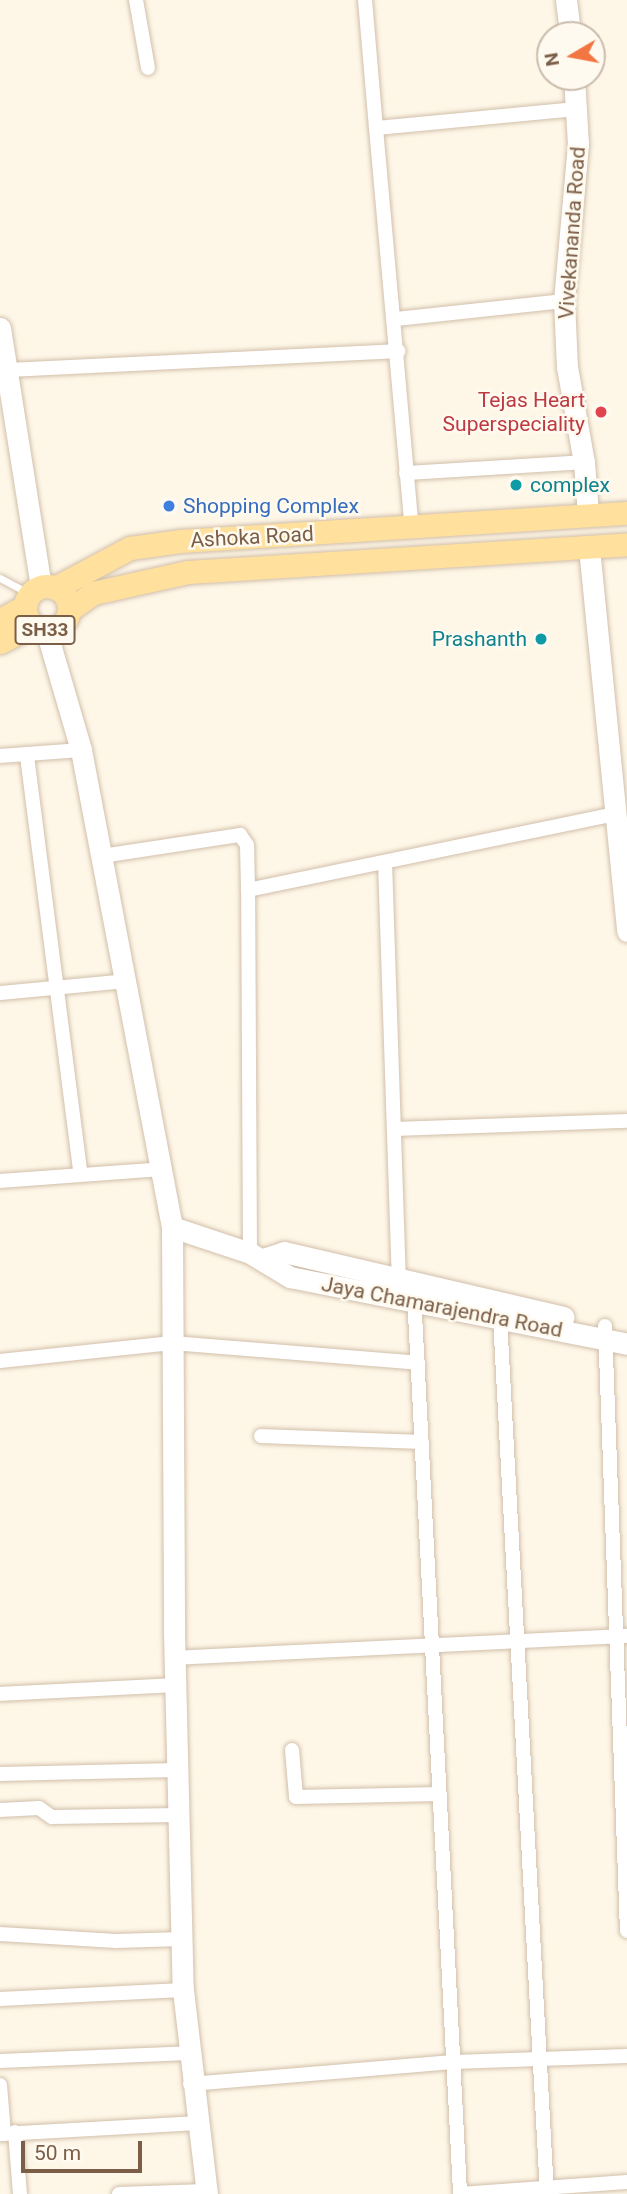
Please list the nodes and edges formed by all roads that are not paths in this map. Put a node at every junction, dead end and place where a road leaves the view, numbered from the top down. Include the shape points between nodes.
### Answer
1 (136, 0) edge
2 (365, 0) edge
3 (566, 0) edge
4 (568, 21) edge
5 (148, 68) dead end
6 (575, 91) edge
7 (577, 109) junction
8 (376, 128) junction
9 (564, 301) junction
10 (396, 319) junction
11 (0, 328) edge
12 (399, 351) junction
13 (10, 370) junction
14 (584, 461) junction
15 (406, 473) junction
16 (588, 513) junction
17 (627, 513) edge
18 (412, 530) junction
19 (627, 544) edge
20 (589, 548) junction
21 (0, 578) edge
22 (38, 605) junction
23 (69, 610) junction
24 (0, 620) edge
25 (0, 642) edge
26 (81, 750) junction
27 (0, 756) edge
28 (27, 756) junction
29 (616, 814) junction
30 (102, 856) junction
31 (385, 862) junction
32 (248, 890) junction
33 (627, 931) edge
34 (126, 981) junction
35 (58, 988) junction
36 (0, 993) edge
37 (627, 1121) edge
38 (394, 1129) junction
39 (162, 1169) junction
40 (80, 1175) junction
41 (0, 1181) edge
42 (172, 1227) junction
43 (257, 1256) junction
44 (409, 1287) junction
45 (500, 1318) junction
46 (627, 1332) edge
47 (604, 1333) junction
48 (172, 1343) junction
49 (627, 1344) edge
50 (0, 1361) edge
51 (418, 1363) junction
52 (261, 1436) dead end
53 (422, 1442) junction
54 (622, 1636) edge
55 (519, 1640) junction
56 (432, 1644) junction
57 (174, 1658) junction
58 (175, 1685) junction
59 (0, 1694) edge
60 (292, 1750) dead end
61 (177, 1770) junction
62 (0, 1774) edge
63 (440, 1794) junction
64 (0, 1810) edge
65 (178, 1815) junction
66 (627, 1931) edge
67 (0, 1934) edge
68 (181, 1938) junction
69 (183, 1990) junction
70 (0, 1999) edge
71 (188, 2053) junction
72 (627, 2056) edge
73 (540, 2059) junction
74 (0, 2061) edge
75 (453, 2062) junction
76 (190, 2084) junction
77 (0, 2085) edge
78 (196, 2123) junction
79 (6, 2133) edge
80 (627, 2182) edge
81 (547, 2191) edge
82 (206, 2192) edge
83 (20, 2194) edge
84 (119, 2194) edge
85 (460, 2194) edge

1 - 5 street
2 - 8 street
3 - 4 main road
6 - 7 main road, Vivekananda Road
7 - 8 street
7 - 9 main road, Vivekananda Road
8 - 10 street
9 - 10 street
9 - 14 main road, Vivekananda Road via 568,367
10 - 12 street
11 - 13 main road
12 - 13 street
12 - 15 street
13 - 22 main road
14 - 15 street
14 - 16 main road, Vivekananda Road
15 - 18 street
16 - 17 main road, Ashoka Road / SH33
16 - 18 main road, Ashoka Road / SH33
18 - 22 main road, Ashoka Road / SH33 via 240,536 130,548 81,570
19 - 20 main road, Ashoka Road
20 - 23 main road, Ashoka Road via 188,572 93,593
20 - 29 main road
21 - 22 lane
22 - 23 main road, SH33 via 64,594
22 - 23 main road, SH33 via 59,627
22 - 24 main road, Ashoka Road / SH33
22 - 25 main road, Ashoka Road / SH33
22 - 26 main road
26 - 28 street
26 - 30 main road
27 - 28 street
28 - 35 street
29 - 31 street
29 - 33 main road
30 - 32 street via 240,835 247,845
30 - 34 main road
31 - 32 street
31 - 38 street
32 - 43 street
34 - 35 street
34 - 39 main road
35 - 36 street
35 - 40 street
37 - 38 street
38 - 44 street
39 - 40 street
39 - 42 main road
40 - 41 street
42 - 43 main road, Jaya Chamarajendra Road
42 - 48 main road
43 - 44 main road, Jaya Chamarajendra Road via 290,1277
44 - 45 main road, Jaya Chamarajendra Road
44 - 47 main road, Jaya Chamarajendra Road
44 - 51 street
45 - 47 main road, Jaya Chamarajendra Road
45 - 55 street
46 - 47 main road, Jaya Chamarajendra Road
47 - 49 main road, Jaya Chamarajendra Road
47 - 54 street
48 - 50 street
48 - 51 street
48 - 57 main road
51 - 53 street
52 - 53 street
53 - 56 street
54 - 55 street
54 - 66 street
55 - 56 street
55 - 73 street
56 - 57 street
56 - 63 street
57 - 58 main road
58 - 59 street
58 - 61 main road
60 - 63 street via 296,1797
61 - 62 street
61 - 65 main road
63 - 75 street
64 - 65 street via 39,1808 52,1817
65 - 68 main road
67 - 68 street via 95,1940
68 - 69 main road
69 - 70 street
69 - 71 main road
71 - 74 street
71 - 76 main road
72 - 73 street
73 - 75 street
73 - 81 street
75 - 76 street
75 - 85 street
76 - 78 main road
77 - 79 street
78 - 79 street
78 - 82 main road
79 - 83 street
80 - 81 street
81 - 85 street
82 - 84 street

